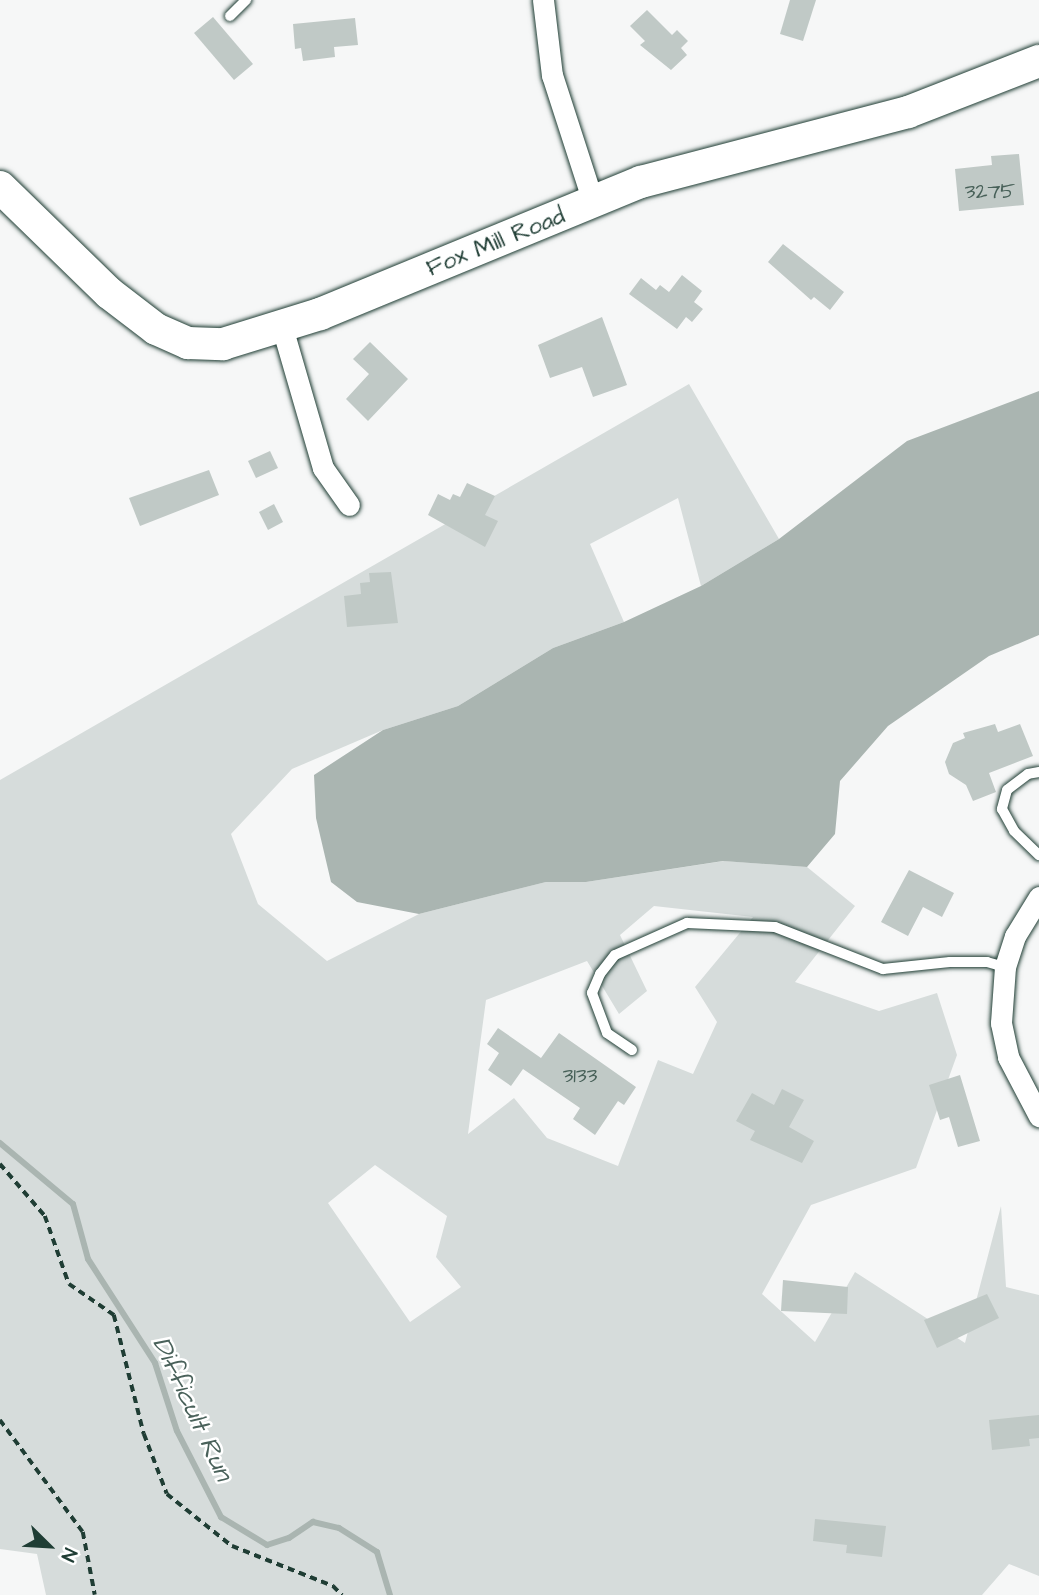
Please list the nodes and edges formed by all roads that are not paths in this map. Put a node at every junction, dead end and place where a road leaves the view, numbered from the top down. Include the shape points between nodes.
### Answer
1 (246, 0) edge
2 (543, 0) edge
3 (230, 16) dead end
4 (1039, 61) edge
5 (0, 187) edge
6 (593, 202) junction
7 (282, 327) junction
8 (349, 505) dead end
9 (1039, 772) edge
10 (1039, 855) edge
11 (1039, 897) edge
12 (1005, 967) junction
13 (632, 1050) dead end
14 (1039, 1116) edge

1 - 3 lane
2 - 6 street via 552,75
4 - 6 main road, Fox Mill Road via 908,112 641,182
5 - 7 main road, Fox Mill Road via 109,293 176,340 223,344
6 - 7 main road, Fox Mill Road
7 - 8 street via 323,468
9 - 10 lane via 1007,790 1002,808 1014,831
11 - 12 street via 1015,936
12 - 13 lane via 950,962 883,969 775,927 687,923 615,955 600,974 592,993 607,1033
12 - 14 street via 1001,1023 1008,1057

